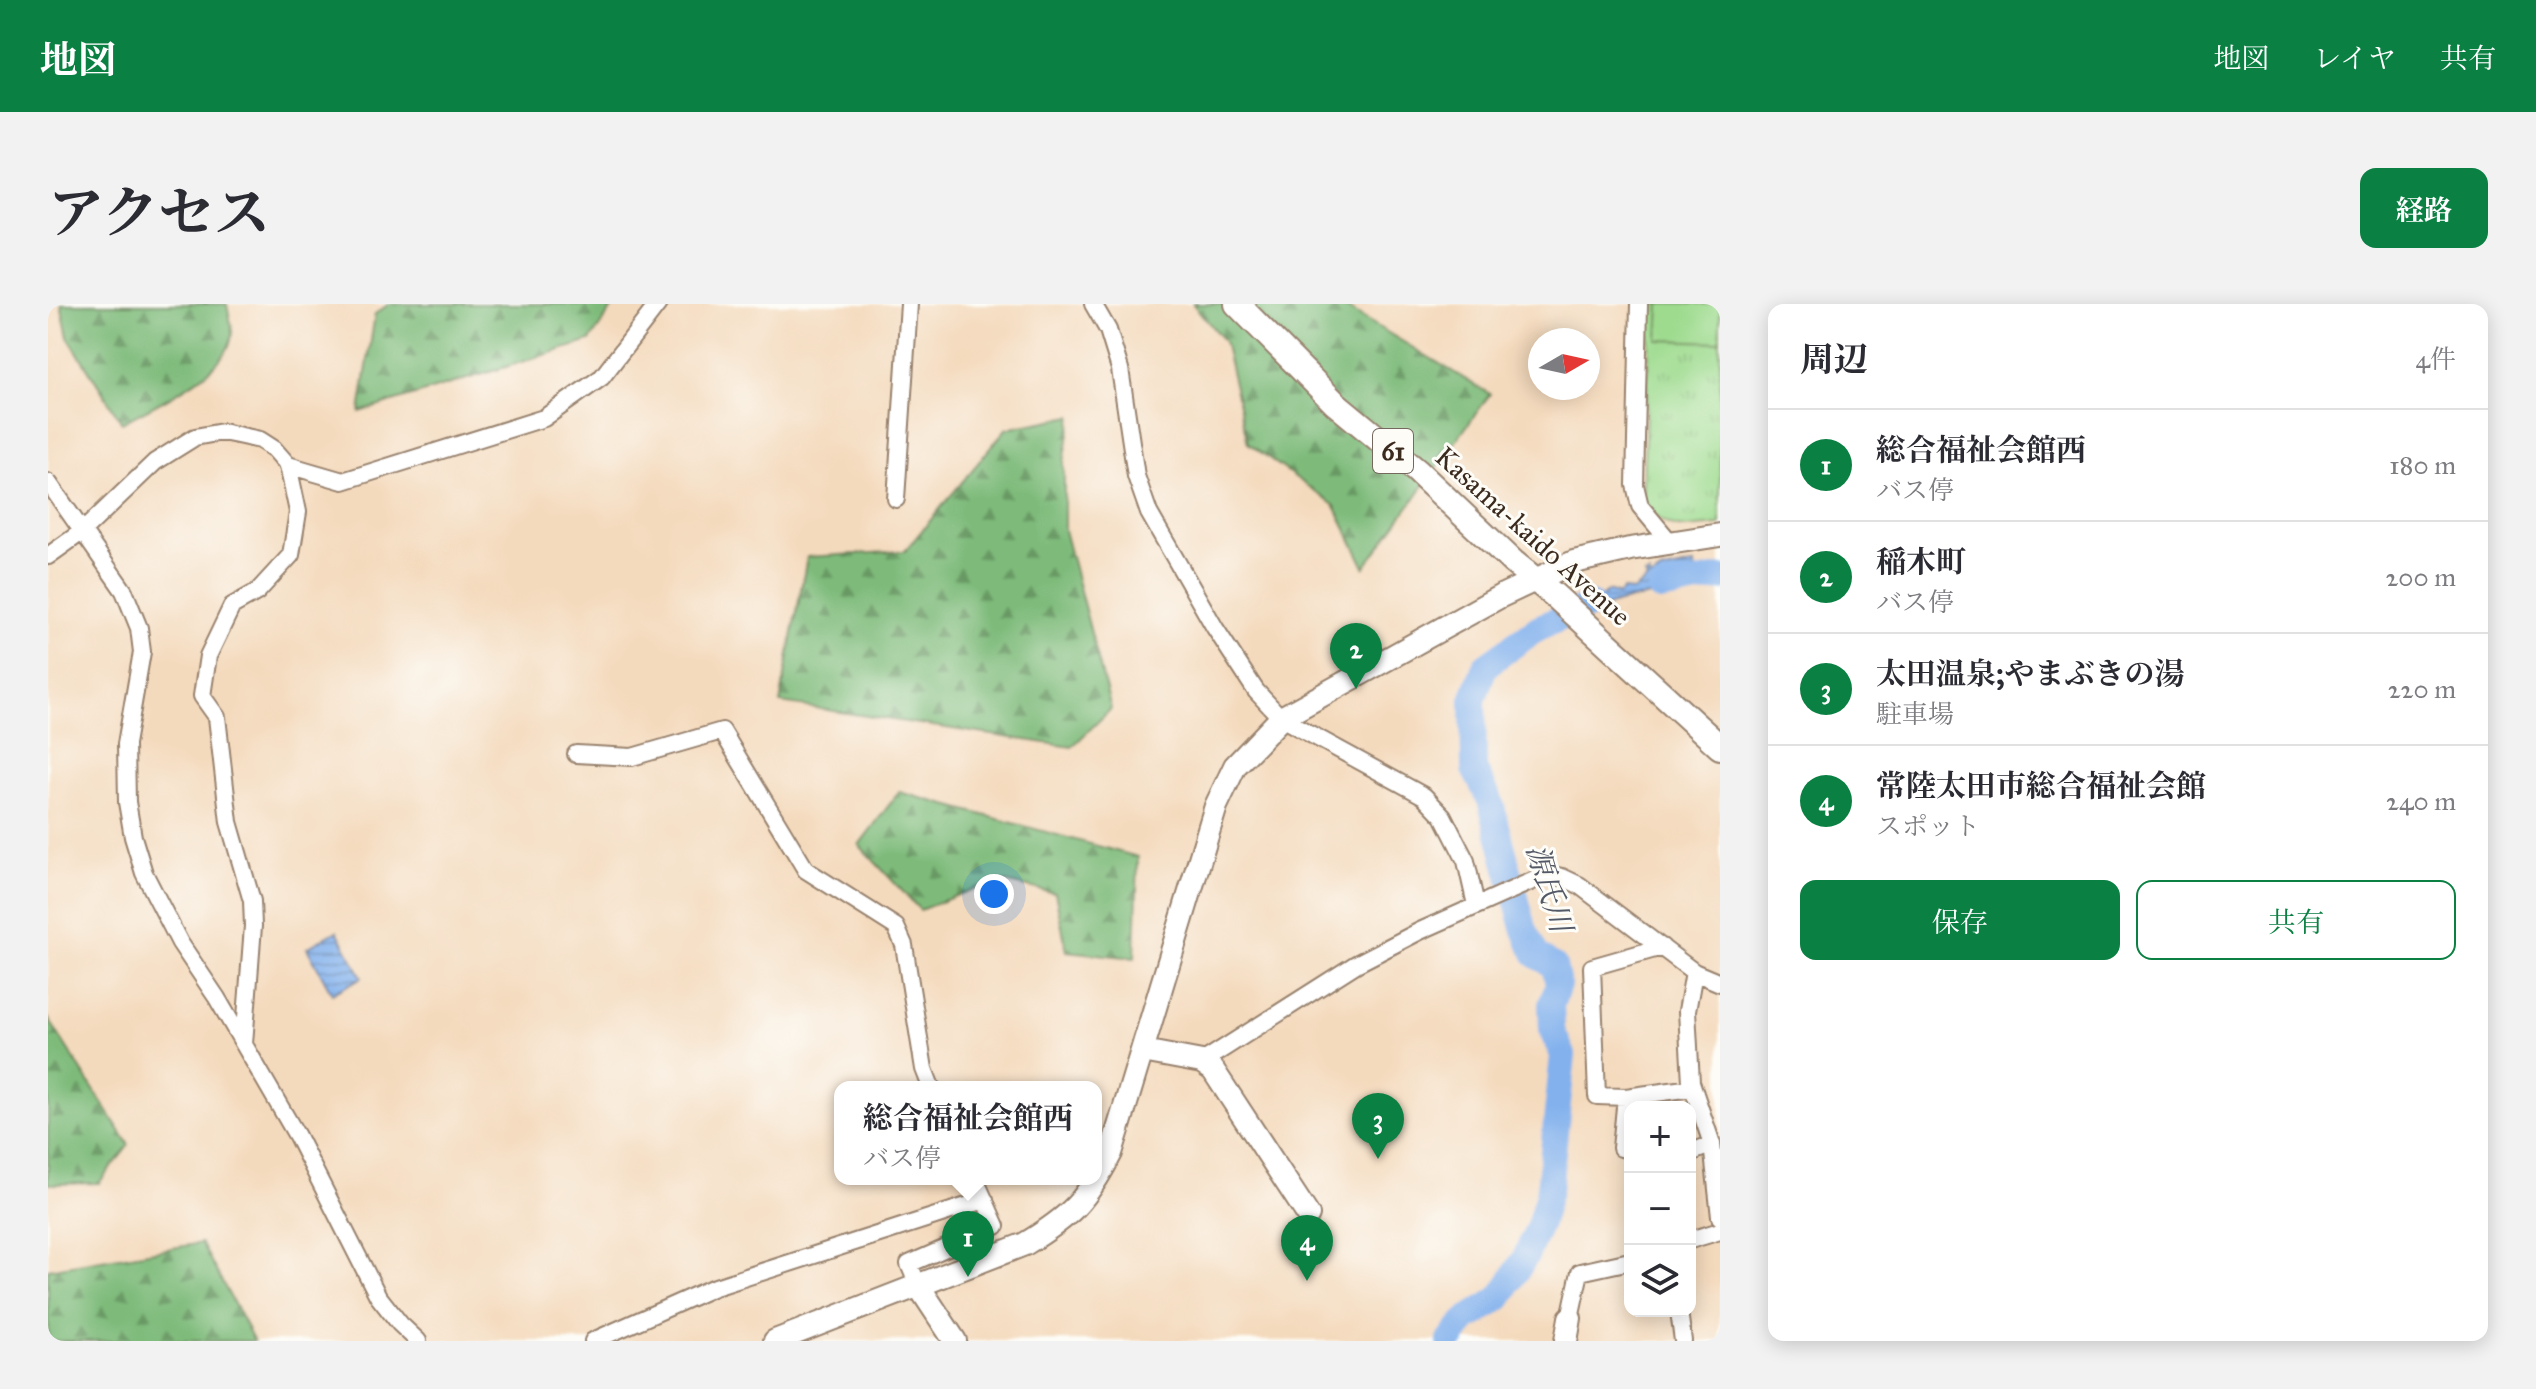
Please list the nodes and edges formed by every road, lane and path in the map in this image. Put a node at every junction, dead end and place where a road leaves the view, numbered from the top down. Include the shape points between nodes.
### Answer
1 (658, 304) edge
2 (909, 304) edge
3 (1093, 304) edge
4 (1237, 304) edge
5 (1639, 304) edge
6 (288, 465) junction
7 (48, 482) edge
8 (896, 499) dead end
9 (83, 531) junction
10 (1720, 535) edge
11 (1670, 542) junction
12 (48, 556) edge
13 (1535, 579) junction
14 (1281, 718) junction
15 (1720, 747) edge
16 (576, 754) dead end
17 (1482, 902) junction
18 (1662, 947) junction
19 (1694, 972) junction
20 (1720, 983) edge
21 (244, 1044) junction
22 (1143, 1051) junction
23 (1202, 1062) junction
24 (929, 1081) edge
25 (1692, 1088) junction
26 (1626, 1097) junction
27 (1626, 1101) edge
28 (1624, 1117) edge
29 (1712, 1144) junction
30 (1624, 1149) edge
31 (1696, 1151) edge
32 (1102, 1170) edge
33 (978, 1185) edge
34 (1094, 1185) edge
35 (985, 1200) junction
36 (1308, 1215) dead end
37 (1720, 1217) edge
38 (1720, 1231) edge
39 (1696, 1238) edge
40 (1624, 1262) edge
41 (918, 1285) junction
42 (1680, 1317) edge
43 (1570, 1318) joint
44 (418, 1341) edge
45 (593, 1341) edge
46 (775, 1341) edge
47 (955, 1341) edge
48 (1566, 1341) edge
49 (1683, 1341) edge

1 - 6 street via 602,377 544,418 343,481
2 - 8 street
3 - 14 street via 1120,369 1136,476 1149,513 1215,628 1256,691
4 - 13 main road, Kasama-kaido Avenue / 61 via 1335,403
5 - 11 street via 1635,485 1640,506
6 - 9 street via 260,440 222,432 195,437 155,462
6 - 21 street via 298,512 291,555 257,592 232,606 208,656 202,696 217,717 229,822 252,901
7 - 9 street
9 - 12 street
9 - 21 street via 124,591 139,628 142,652 126,744 127,802 144,873 180,943
10 - 11 street
11 - 13 street via 1574,562
13 - 14 street
13 - 15 main road, Kasama-kaido Avenue / 61
14 - 17 street via 1424,796 1443,816
14 - 22 street via 1235,766 1216,806
16 - 24 street via 632,757 722,731 806,870 896,927 904,945
17 - 18 street via 1548,874 1562,877
17 - 23 street via 1356,964
18 - 19 street
18 - 26 street via 1592,967 1597,1096
19 - 20 street
19 - 25 street via 1687,1011
21 - 44 street via 378,1296
22 - 23 street
22 - 32 street
23 - 36 street via 1213,1070
25 - 26 street
25 - 29 street
26 - 27 street
28 - 30 street
29 - 31 street
29 - 37 street
33 - 35 street
34 - 41 street via 1075,1210 1025,1244
35 - 41 street via 996,1226 909,1264
35 - 45 street via 712,1288
38 - 39 street
40 - 43 street via 1580,1272
41 - 46 street
41 - 47 street
42 - 49 street
43 - 48 street

